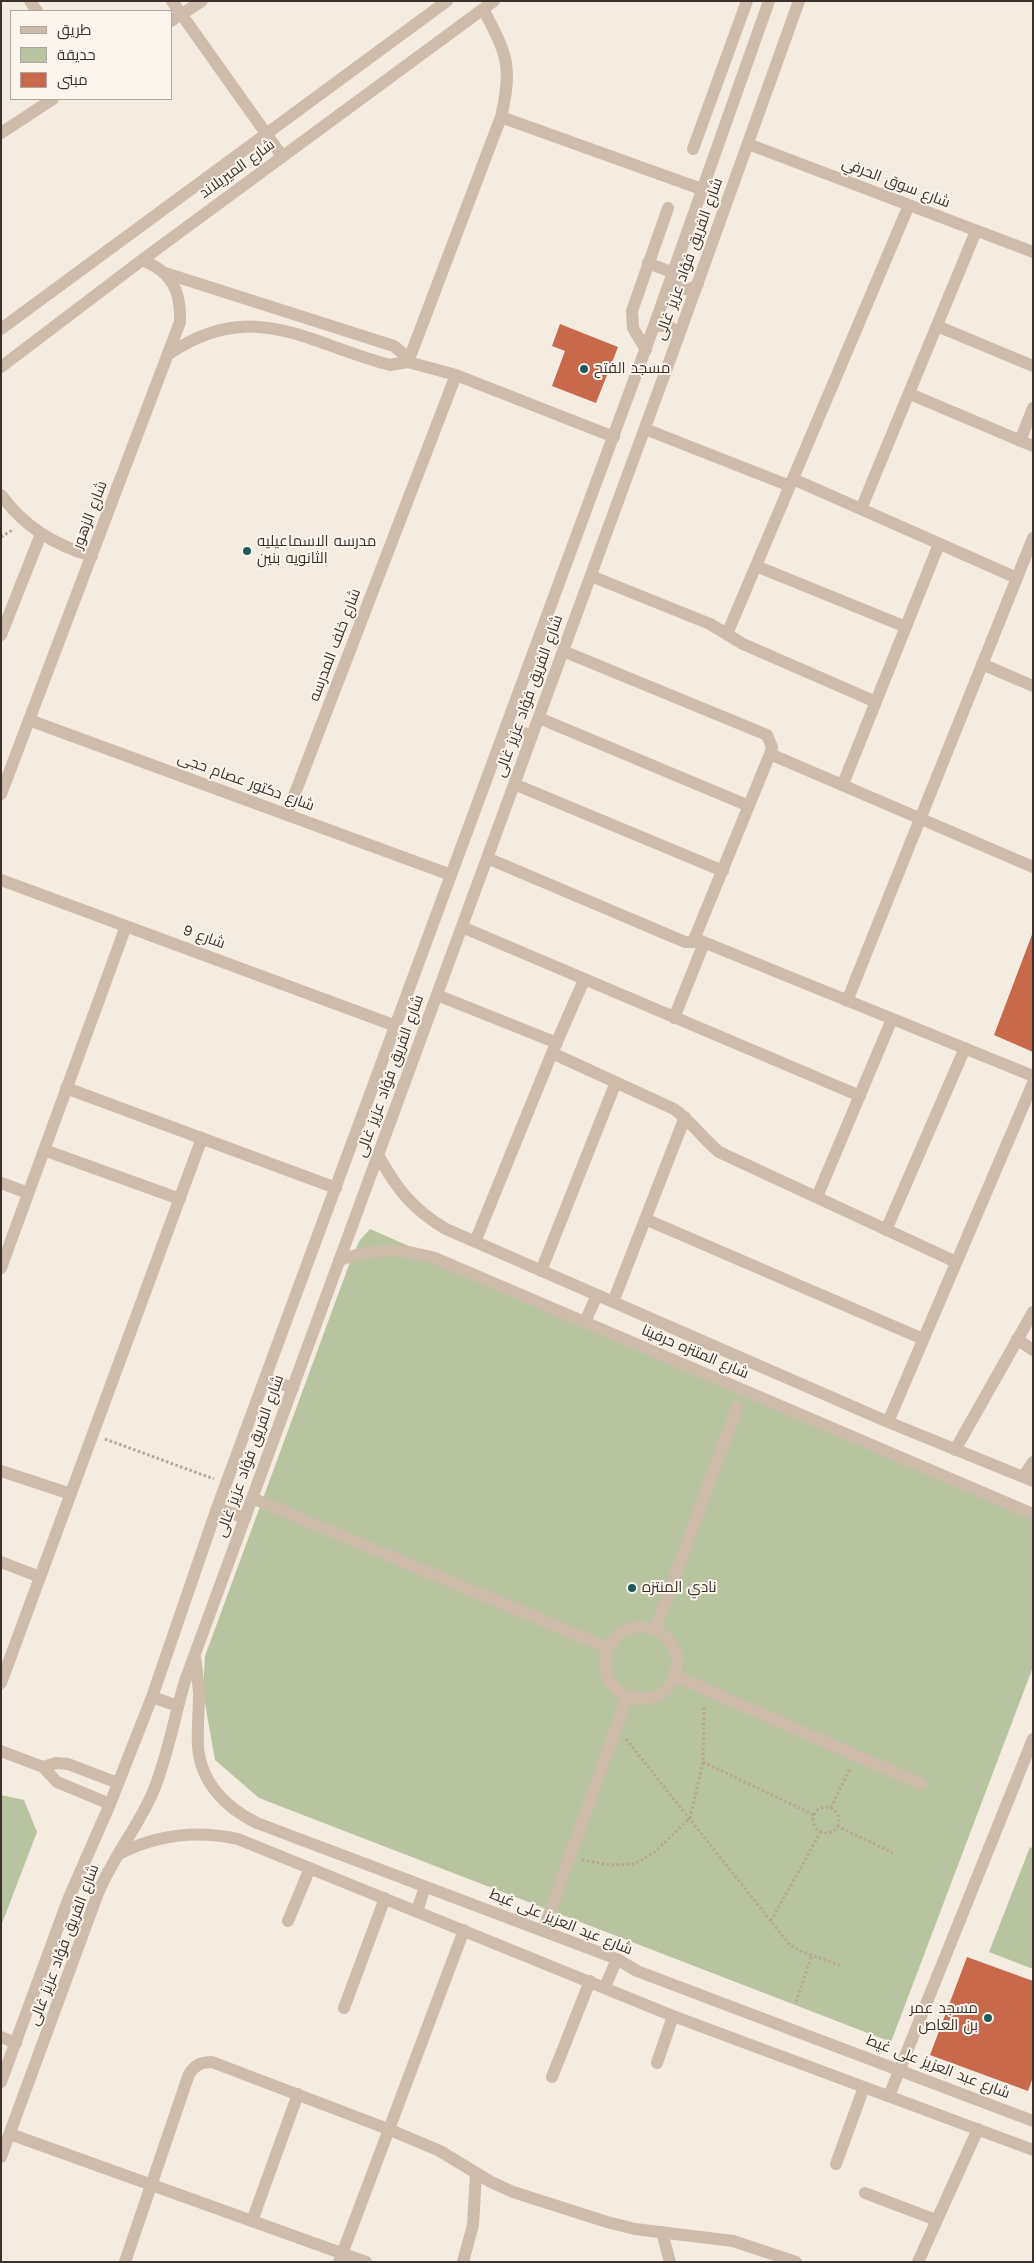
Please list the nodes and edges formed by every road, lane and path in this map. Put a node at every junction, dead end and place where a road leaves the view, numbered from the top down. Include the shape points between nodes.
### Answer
1 (172, 1) edge
2 (202, 1) edge
3 (447, 1) edge
4 (494, 1) edge
5 (747, 1) edge
6 (769, 1) edge
7 (799, 1) edge
8 (483, 9) junction
9 (176, 18) edge
10 (51, 100) edge
11 (501, 117) junction
12 (1, 133) edge
13 (266, 134) junction
14 (748, 144) junction
15 (693, 149) dead end
16 (282, 156) junction
17 (704, 190) junction
18 (910, 206) junction
19 (668, 208) dead end
20 (976, 231) junction
21 (1033, 252) edge
22 (142, 260) junction
23 (648, 263) junction
24 (165, 273) junction
25 (672, 276) junction
26 (698, 284) junction
27 (267, 304) junction
28 (180, 322) junction
29 (258, 326) junction
30 (654, 326) junction
31 (937, 326) junction
32 (1, 329) edge
33 (680, 335) junction
34 (199, 336) junction
35 (646, 350) junction
36 (168, 354) junction
37 (408, 362) junction
38 (1033, 366) edge
39 (1, 367) edge
40 (456, 375) junction
41 (910, 394) junction
42 (1033, 408) edge
43 (645, 429) junction
44 (614, 437) junction
45 (1020, 441) junction
46 (1033, 446) edge
47 (791, 483) junction
48 (1, 495) edge
49 (861, 509) junction
50 (41, 534) junction
51 (1033, 538) edge
52 (939, 544) junction
53 (92, 556) junction
54 (756, 566) junction
55 (591, 576) junction
56 (1017, 578) junction
57 (906, 627) junction
58 (727, 634) junction
59 (1, 635) edge
60 (563, 651) junction
61 (982, 664) junction
62 (1033, 686) edge
63 (876, 702) junction
64 (539, 718) junction
65 (29, 720) junction
66 (506, 727) junction
67 (532, 736) junction
68 (770, 754) junction
69 (514, 784) junction
70 (843, 784) junction
71 (1, 794) edge
72 (749, 806) junction
73 (287, 814) junction
74 (920, 817) junction
75 (487, 858) junction
76 (1033, 867) edge
77 (723, 871) junction
78 (451, 875) junction
79 (1, 880) edge
80 (126, 926) junction
81 (462, 927) junction
82 (700, 941) junction
83 (584, 980) junction
84 (437, 995) junction
85 (847, 1001) junction
86 (674, 1018) junction
87 (892, 1019) junction
88 (396, 1026) junction
89 (554, 1048) junction
90 (965, 1048) junction
91 (1033, 1076) edge
92 (616, 1082) junction
93 (1033, 1083) edge
94 (66, 1088) junction
95 (860, 1096) junction
96 (685, 1117) junction
97 (202, 1138) junction
98 (44, 1150) junction
99 (378, 1155) junction
100 (1, 1184) edge
101 (336, 1188) junction
102 (28, 1193) junction
103 (817, 1197) junction
104 (180, 1199) junction
105 (646, 1219) junction
106 (886, 1230) junction
107 (475, 1242) junction
108 (339, 1260) junction
109 (956, 1262) junction
110 (1, 1268) edge
111 (542, 1271) junction
112 (597, 1295) junction
113 (613, 1302) junction
114 (1033, 1312) edge
115 (585, 1322) junction
116 (923, 1339) junction
117 (1017, 1339) junction
118 (1033, 1350) edge
119 (265, 1378) junction
120 (293, 1388) junction
121 (737, 1407) dead end
122 (888, 1422) junction
123 (93, 1434) junction
124 (955, 1450) junction
125 (1033, 1462) edge
126 (1, 1471) edge
127 (1028, 1479) edge
128 (227, 1483) junction
129 (71, 1494) junction
130 (252, 1498) junction
131 (217, 1508) junction
132 (1033, 1514) edge
133 (245, 1518) junction
134 (1, 1562) edge
135 (40, 1577) junction
136 (656, 1630) junction
137 (608, 1648) junction
138 (195, 1655) junction
139 (675, 1676) junction
140 (1, 1683) edge
141 (704, 1689) junction
142 (152, 1697) junction
143 (627, 1697) junction
144 (178, 1706) junction
145 (616, 1728) junction
146 (1033, 1739) edge
147 (1, 1751) edge
148 (856, 1756) junction
149 (703, 1762) junction
150 (43, 1767) junction
151 (118, 1783) junction
152 (921, 1784) dead end
153 (110, 1804) junction
154 (831, 1808) junction
155 (814, 1815) junction
156 (690, 1818) junction
157 (837, 1826) junction
158 (821, 1831) junction
159 (893, 1853) dead end
160 (118, 1854) junction
161 (569, 1857) junction
162 (310, 1868) junction
163 (426, 1887) junction
164 (385, 1898) junction
165 (417, 1911) junction
166 (288, 1921) dead end
167 (772, 1921) junction
168 (464, 1930) junction
169 (543, 1931) junction
170 (812, 1955) junction
171 (617, 1959) junction
172 (842, 1966) dead end
173 (590, 1981) junction
174 (605, 1987) junction
175 (796, 2002) dead end
176 (344, 2008) dead end
177 (673, 2016) junction
178 (1, 2037) edge
179 (16, 2043) junction
180 (657, 2063) dead end
181 (899, 2070) junction
182 (552, 2077) dead end
183 (1, 2082) edge
184 (864, 2087) junction
185 (298, 2094) junction
186 (889, 2096) junction
187 (1033, 2121) edge
188 (388, 2129) junction
189 (978, 2129) junction
190 (10, 2134) junction
191 (1033, 2150) edge
192 (1, 2157) edge
193 (836, 2164) dead end
194 (476, 2174) junction
195 (151, 2185) junction
196 (865, 2193) dead end
197 (936, 2220) junction
198 (252, 2221) junction
199 (662, 2232) junction
200 (341, 2257) edge
201 (125, 2262) edge
202 (366, 2262) edge
203 (463, 2262) edge
204 (670, 2262) edge
205 (796, 2262) edge
206 (918, 2262) edge

1 - 9 street
2 - 9 street
3 - 13 street, شارع الميريلاند
4 - 8 street, شارع الميريلاند
5 - 15 street
6 - 17 street, شارع الفريق فؤاد عزيز غالى
7 - 14 street, شارع الفريق فؤاد عزيز غالى
8 - 11 street via 504,49 508,68 508,89
8 - 16 street, شارع الميريلاند
9 - 13 street
10 - 12 street
11 - 17 street
11 - 37 street
13 - 16 street
13 - 32 street, شارع الميريلاند
14 - 18 street, شارع سوق الحرفي
14 - 26 street, شارع الفريق فؤاد عزيز غالى
16 - 22 street, شارع الميريلاند
17 - 25 street, شارع الفريق فؤاد عزيز غالى
18 - 20 street, شارع سوق الحرفي
18 - 47 street
19 - 23 street
20 - 21 street, شارع سوق الحرفي
20 - 31 street
22 - 24 street, شارع الزهور
22 - 39 street, شارع الميريلاند
23 - 25 street
23 - 35 street via 632,311 636,337
24 - 27 street
24 - 28 street, شارع الزهور via 176,287 181,304
25 - 26 street via 674,284 683,290
25 - 30 street, شارع الفريق فؤاد عزيز غالى
26 - 33 street, شارع الفريق فؤاد عزيز غالى
27 - 29 street
27 - 37 street via 394,346
28 - 34 street
28 - 36 street, شارع الزهور
29 - 34 street via 232,327
29 - 37 street via 289,331 390,366
30 - 33 street via 668,326
30 - 35 street, شارع الفريق فؤاد عزيز غالى
31 - 38 street
31 - 41 street
33 - 43 street, شارع الفريق فؤاد عزيز غالى
34 - 36 street
35 - 44 street, شارع الفريق فؤاد عزيز غالى
36 - 53 street, شارع الزهور
37 - 40 street
40 - 44 street
40 - 73 street, شارع خلف المدرسه
41 - 45 street
41 - 49 street
42 - 45 street
43 - 47 street
43 - 55 street, شارع الفريق فؤاد عزيز غالى
44 - 66 street, شارع الفريق فؤاد عزيز غالى
45 - 46 street
47 - 49 street
47 - 54 street
48 - 50 street
49 - 52 street
50 - 53 street
50 - 59 street
51 - 56 street
52 - 56 street
52 - 57 street
53 - 65 street, شارع الزهور
54 - 57 street
54 - 58 street
55 - 58 street via 710,624
55 - 60 street, شارع الفريق فؤاد عزيز غالى
56 - 61 street
57 - 63 street
58 - 63 street
60 - 64 street, شارع الفريق فؤاد عزيز غالى
60 - 68 street via 767,735 771,740
61 - 62 street
61 - 74 street
63 - 70 street
64 - 67 street, شارع الفريق فؤاد عزيز غالى
64 - 72 street
65 - 71 street, شارع الزهور
65 - 73 street, شارع دكتور عصام حجى
66 - 67 street
66 - 78 street, شارع الفريق فؤاد عزيز غالى
67 - 69 street, شارع الفريق فؤاد عزيز غالى
68 - 70 street
68 - 72 street
69 - 75 street, شارع الفريق فؤاد عزيز غالى
69 - 77 street
70 - 74 street
72 - 77 street
73 - 78 street, شارع دكتور عصام حجى
74 - 76 street
74 - 85 street
75 - 81 street, شارع الفريق فؤاد عزيز غالى
75 - 82 street via 689,944
77 - 82 street
78 - 88 street, شارع الفريق فؤاد عزيز غالى
79 - 80 street, شارع 9
80 - 88 street, شارع 9
80 - 94 street
81 - 83 street
81 - 84 street, شارع الفريق فؤاد عزيز غالى
82 - 85 street
82 - 86 street
83 - 86 street
83 - 89 street
84 - 89 street
84 - 99 street, شارع الفريق فؤاد عزيز غالى
85 - 87 street
86 - 95 street
87 - 90 street
87 - 95 street
88 - 101 street, شارع الفريق فؤاد عزيز غالى
89 - 92 street
89 - 107 street
90 - 91 street
90 - 106 street
92 - 96 street via 663,1103
92 - 111 street
93 - 109 street
94 - 97 street
94 - 98 street
95 - 103 street
96 - 103 street via 719,1152
96 - 105 street
97 - 101 street
97 - 104 street
98 - 102 street
98 - 104 street
99 - 107 street, شارع المتنزه حرفينا via 395,1184 418,1210 446,1229
99 - 108 street, شارع الفريق فؤاد عزيز غالى
100 - 102 street
101 - 119 street, شارع الفريق فؤاد عزيز غالى
102 - 110 street
103 - 106 street
104 - 123 street
105 - 113 street
105 - 116 street
106 - 109 street
107 - 111 street, شارع المتنزه حرفينا
108 - 115 street, شارع المتنزه حرفينا via 377,1250 416,1253 453,1265
108 - 120 street, شارع الفريق فؤاد عزيز غالى
109 - 116 street
111 - 112 street, شارع المتنزه حرفينا
112 - 113 street, شارع المتنزه حرفينا
112 - 115 street
113 - 122 street, شارع المتنزه حرفينا
114 - 117 street
115 - 132 street, شارع المتنزه حرفينا
116 - 122 street
117 - 118 street
117 - 124 street
119 - 120 street
119 - 128 street, شارع الفريق فؤاد عزيز غالى
120 - 130 street, شارع الفريق فؤاد عزيز غالى
121 - 136 street
122 - 124 street, شارع المتنزه حرفينا
123 - 128 path
123 - 129 street
124 - 127 street, شارع المتنزه حرفينا
125 - 127 street
126 - 129 street
128 - 131 street, شارع الفريق فؤاد عزيز غالى
129 - 135 street
130 - 133 street, شارع الفريق فؤاد عزيز غالى
130 - 137 street
131 - 133 street
131 - 142 street, شارع الفريق فؤاد عزيز غالى
133 - 138 street, شارع الفريق فؤاد عزيز غالى
134 - 135 street
135 - 140 street
136 - 137 street via 645,1627 628,1630 614,1639
136 - 139 street via 674,1649
137 - 143 street via 605,1659 610,1682
138 - 144 street, شارع الفريق فؤاد عزيز غالى
138 - 163 street, شارع عبد العزيز على غيط via 199,1692 198,1749 211,1786 224,1802 257,1823
139 - 141 street
139 - 143 street via 660,1694 639,1700
141 - 148 street
141 - 149 path
142 - 144 street
142 - 151 street, شارع الفريق فؤاد عزيز غالى
143 - 145 street
144 - 160 street, شارع الفريق فؤاد عزيز غالى via 154,1790
145 - 156 path
145 - 161 street
146 - 181 street
147 - 150 street
148 - 152 street
148 - 154 path
149 - 155 path
149 - 156 path
150 - 151 street via 68,1764
150 - 153 street via 56,1782
151 - 153 street, شارع الفريق فؤاد عزيز غالى
153 - 179 street, شارع الفريق فؤاد عزيز غالى via 68,1900
154 - 155 path via 821,1808
154 - 157 path via 838,1815
155 - 158 path via 814,1824
156 - 161 path via 655,1852 634,1864 610,1865
156 - 167 path
157 - 158 path via 831,1832
157 - 159 path
158 - 167 path
160 - 162 street via 151,1840 203,1834 238,1839
160 - 190 street, شارع الفريق فؤاد عزيز غالى via 98,1893
161 - 169 street
162 - 164 street
162 - 166 street
163 - 165 street
163 - 169 street, شارع عبد العزيز على غيط
164 - 165 street
164 - 176 street
165 - 168 street
167 - 170 path via 789,1944
168 - 173 street
168 - 188 street
169 - 171 street, شارع عبد العزيز على غيط
170 - 172 path
170 - 175 path
171 - 174 street
171 - 181 street, شارع عبد العزيز على غيط via 637,1971
173 - 174 street
173 - 182 street
174 - 177 street
177 - 180 street
177 - 184 street
178 - 179 street
179 - 183 street, شارع الفريق فؤاد عزيز غالى
181 - 186 street
181 - 187 street, شارع عبد العزيز على غيط
184 - 186 street
184 - 193 street
185 - 188 street
185 - 195 street via 212,2062 198,2064 189,2074
185 - 198 street
186 - 189 street
188 - 194 street via 440,2151
188 - 200 street
189 - 191 street
189 - 197 street
190 - 192 street, شارع الفريق فؤاد عزيز غالى
190 - 195 street
194 - 199 street via 513,2192 579,2214
194 - 203 street via 473,2225
195 - 198 street
195 - 201 street
196 - 197 street
197 - 206 street
198 - 200 street
199 - 204 street
199 - 205 street via 733,2241
200 - 202 street

